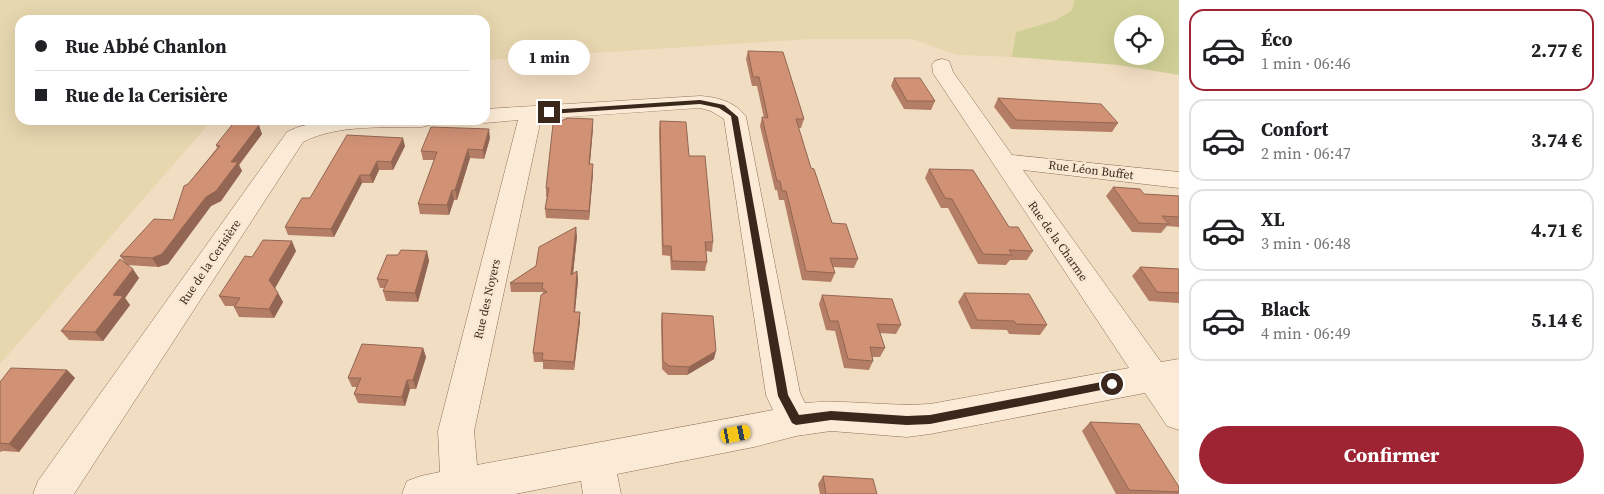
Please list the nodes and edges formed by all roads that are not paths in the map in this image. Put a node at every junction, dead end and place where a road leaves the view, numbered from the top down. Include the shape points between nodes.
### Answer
1 (942, 65) dead end
2 (530, 113) junction
3 (490, 116) edge
4 (348, 125) edge
5 (1003, 161) junction
6 (1179, 180) edge
7 (1166, 375) edge
8 (1179, 415) edge
9 (796, 420) junction
10 (599, 477) edge
11 (460, 486) junction
12 (52, 494) edge
13 (421, 494) edge

1 - 5 street, Rue de la Charme via 943,73
2 - 3 street
2 - 9 street via 700,102 722,107 733,114 783,396
2 - 11 street, Rue des Noyers via 456,431
4 - 12 street, Rue de la Cerisière via 318,127 292,140
5 - 6 street, Rue Léon Buffet
5 - 7 street, Rue de la Charme
7 - 8 street, Rue de la Charme
7 - 9 street via 930,419 831,416
9 - 10 street
10 - 11 street
11 - 13 street

